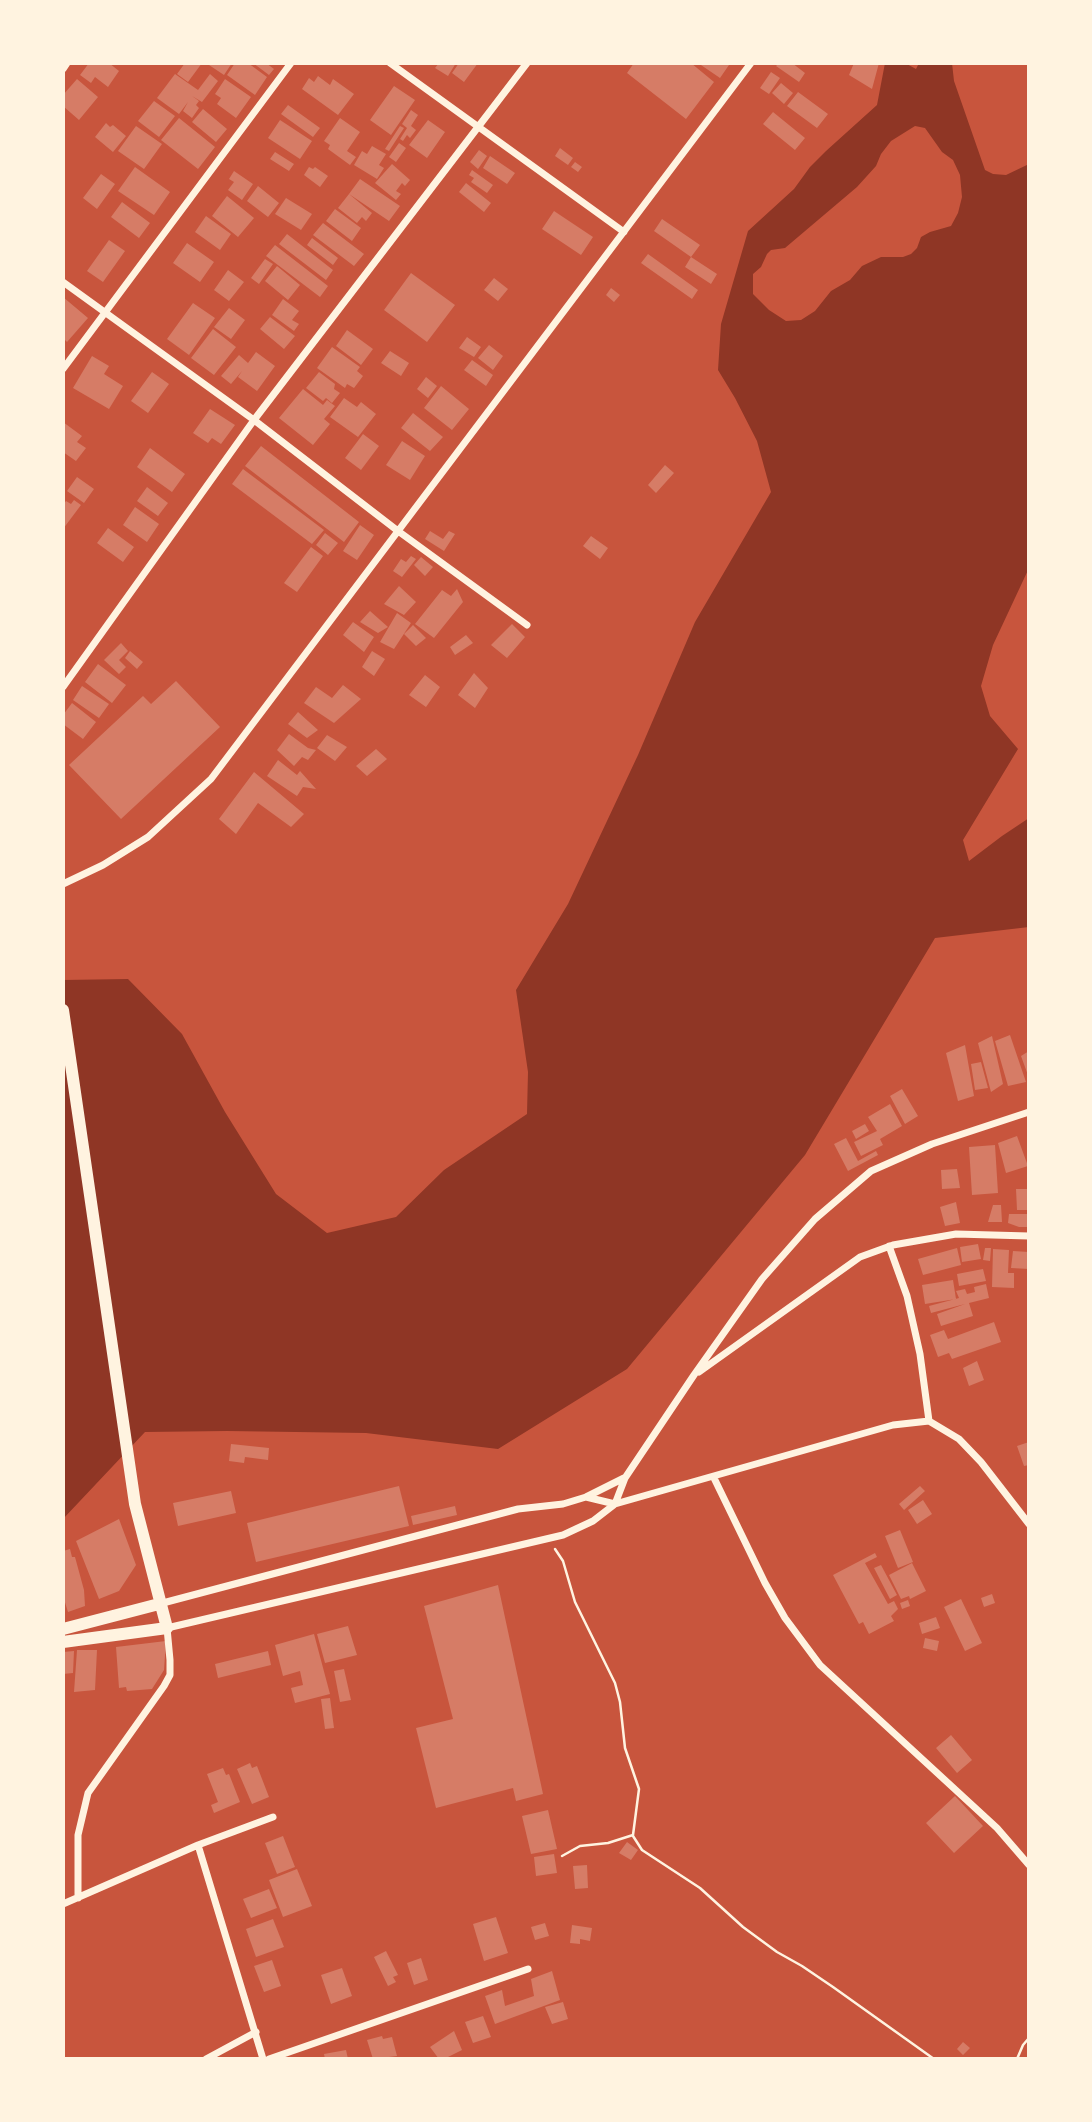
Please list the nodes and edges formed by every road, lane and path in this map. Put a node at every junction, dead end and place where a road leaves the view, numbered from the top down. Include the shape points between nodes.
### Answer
1 (67, 63) edge
2 (291, 63) edge
3 (390, 63) edge
4 (527, 63) edge
5 (751, 63) edge
6 (63, 69) edge
7 (479, 128) junction
8 (624, 232) junction
9 (63, 282) edge
10 (105, 312) junction
11 (63, 369) edge
12 (254, 420) junction
13 (398, 531) junction
14 (527, 625) dead end
15 (63, 687) edge
16 (63, 884) edge
17 (63, 1010) edge
18 (1029, 1112) edge
19 (1029, 1236) edge
20 (889, 1246) junction
21 (694, 1375) junction
22 (929, 1421) junction
23 (625, 1478) junction
24 (714, 1478) junction
25 (586, 1497) junction
26 (615, 1504) junction
27 (1029, 1524) edge
28 (543, 1540) junction
29 (159, 1604) junction
30 (167, 1628) junction
31 (63, 1629) edge
32 (63, 1642) edge
33 (273, 1817) dead end
34 (633, 1835) junction
35 (198, 1844) junction
36 (562, 1856) dead end
37 (1029, 1865) edge
38 (78, 1898) junction
39 (63, 1904) edge
40 (528, 1969) dead end
41 (256, 2032) junction
42 (1029, 2039) edge
43 (206, 2059) edge
44 (263, 2059) edge
45 (270, 2059) edge
46 (934, 2059) edge
47 (1017, 2059) edge

1 - 6 street
2 - 10 street
3 - 7 street
4 - 7 street
5 - 8 street
7 - 8 street
7 - 12 street
8 - 13 street
9 - 10 street
10 - 11 street
10 - 12 street
12 - 13 street
12 - 15 street
13 - 14 street
13 - 16 street via 211,779 148,837
17 - 29 street via 135,1504
18 - 21 street via 932,1144 871,1171 816,1219 762,1279
19 - 20 street via 956,1234
20 - 21 street via 860,1256
20 - 22 street via 920,1354
21 - 23 street
22 - 24 street via 893,1425
22 - 27 street via 959,1439
23 - 25 street
23 - 26 street
24 - 26 street
24 - 37 street via 765,1583 820,1665 997,1828
25 - 26 street
25 - 29 street via 518,1509
26 - 28 street via 593,1521
28 - 30 street
28 - 34 path via 558,1551 575,1602 615,1683 625,1748 639,1789
29 - 30 street
29 - 31 street
30 - 32 street
30 - 38 street via 170,1675 88,1793 78,1835
33 - 35 street
34 - 36 path via 580,1846
34 - 46 path via 642,1850 700,1888 743,1927
35 - 38 street
35 - 41 street
38 - 39 street
40 - 45 street
41 - 43 street
41 - 44 street
42 - 47 path

